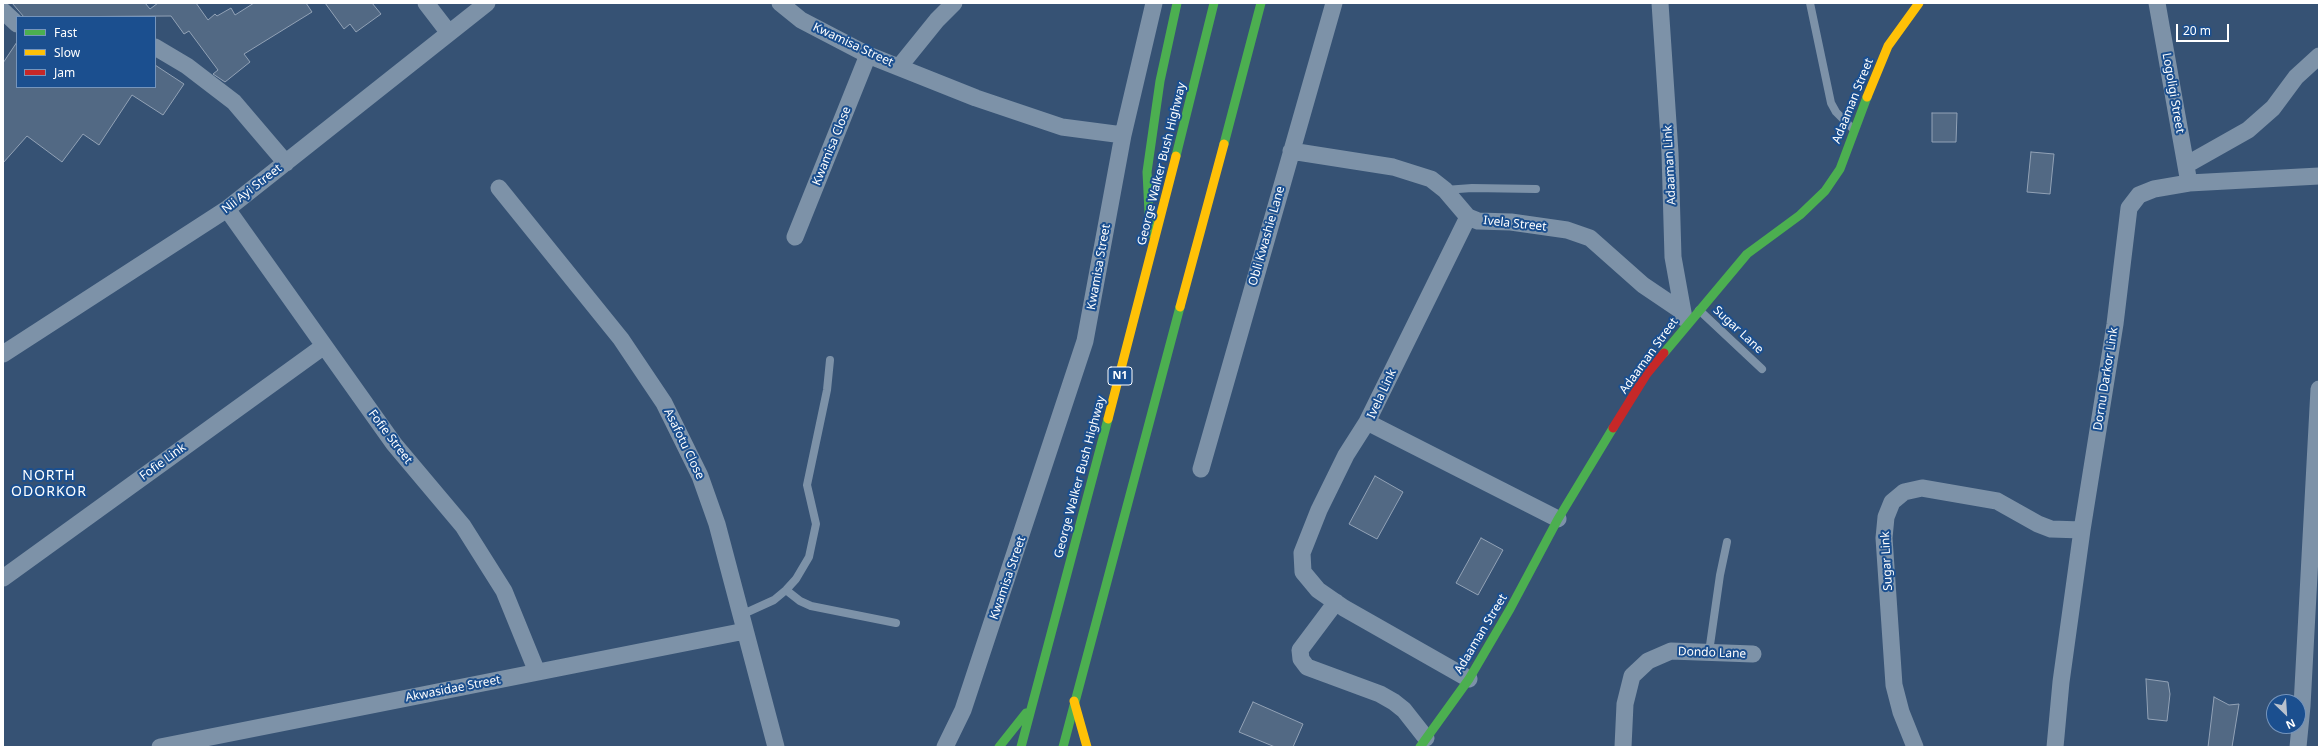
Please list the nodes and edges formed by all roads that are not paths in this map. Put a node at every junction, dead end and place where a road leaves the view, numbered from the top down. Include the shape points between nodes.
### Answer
1 (426, 3) edge
2 (487, 3) edge
3 (780, 3) edge
4 (954, 3) edge
5 (1154, 3) edge
6 (1177, 3) edge
7 (1214, 3) edge
8 (1261, 3) edge
9 (1334, 3) edge
10 (1660, 3) edge
11 (1810, 3) edge
12 (1919, 3) edge
13 (2157, 3) edge
14 (3, 11) edge
15 (16, 23) edge
16 (449, 33) junction
17 (156, 48) edge
18 (868, 55) junction
19 (2319, 56) edge
20 (899, 67) junction
21 (1853, 128) junction
22 (1123, 135) junction
23 (1291, 151) junction
24 (286, 163) junction
25 (2186, 165) junction
26 (2319, 176) edge
27 (2189, 183) junction
28 (499, 188) dead end
29 (1536, 189) dead end
30 (1446, 190) junction
31 (227, 210) junction
32 (1468, 217) junction
33 (795, 237) dead end
34 (1151, 259) junction
35 (1689, 316) junction
36 (324, 346) junction
37 (3, 354) edge
38 (830, 360) dead end
39 (1762, 369) dead end
40 (2319, 389) edge
41 (1367, 422) junction
42 (1201, 469) dead end
43 (2317, 481) edge
44 (1558, 519) junction
45 (2082, 530) junction
46 (1727, 542) dead end
47 (2314, 567) edge
48 (3, 578) edge
49 (786, 590) junction
50 (1336, 602) junction
51 (896, 622) dead end
52 (743, 623) junction
53 (1709, 652) junction
54 (1753, 654) dead end
55 (537, 672) junction
56 (1469, 679) junction
57 (1074, 701) junction
58 (1032, 706) junction
59 (1423, 742) edge
60 (160, 747) edge
61 (776, 747) edge
62 (945, 747) edge
63 (999, 747) edge
64 (1020, 747) edge
65 (1063, 747) edge
66 (1087, 747) edge
67 (1623, 747) edge
68 (1915, 747) edge
69 (2056, 747) edge
70 (2298, 747) edge

1 - 16 street
2 - 16 street, Nii Ayi Street
3 - 18 street, Kwamisa Street via 801,20
4 - 20 street
5 - 22 street
6 - 34 main road via 1160,81 1147,172
7 - 34 main road, George Walker Bush Highway / N1
8 - 57 main road
9 - 23 street, Obli Kwashie Lane
10 - 35 street, Adaaman Link via 1670,153 1673,257
11 - 21 lane via 1831,103 1836,112
12 - 21 main road, Adaaman Street via 1888,46
13 - 25 street, Logoligi Street
14 - 15 street
16 - 24 street, Nii Ayi Street
17 - 24 street via 187,66 234,102
18 - 20 street, Kwamisa Street
18 - 33 street, Kwamisa Close
19 - 25 street via 2296,78 2273,108 2248,130
20 - 22 street, Kwamisa Street via 976,98 1062,127
21 - 35 main road, Adaaman Street via 1840,169 1825,191 1800,215 1747,254
22 - 62 street, Kwamisa Street via 1085,341 963,710
23 - 30 street, Ivela Street via 1393,166 1431,179
23 - 42 street, Obli Kwashie Lane
24 - 31 street, Nii Ayi Street
25 - 27 street, Logoligi Street
26 - 27 street, Dornu Darkor Link
27 - 45 street, Dornu Darkor Link via 2146,192 2139,195 2129,208 2115,324
28 - 52 street, Asafotu Close via 621,338 664,403 700,476 717,524
29 - 30 lane
30 - 32 street, Ivela Street
31 - 36 street, Fofie Street
31 - 37 street, Nii Ayi Street
32 - 35 street, Ivela Street via 1478,221 1511,222 1566,230 1590,238 1643,284
32 - 41 street, Ivela Link
34 - 58 main road, George Walker Bush Highway / N1
35 - 39 lane, Sugar Lane
35 - 44 main road, Adaaman Street via 1646,375
36 - 48 street, Fofie Link
36 - 55 street, Fofie Street via 394,444 463,526 504,591
38 - 49 lane via 827,390 807,485 816,524 814,536 809,557
40 - 43 street
41 - 44 street, Ivela Link
41 - 50 street via 1346,455 1319,510 1302,553 1303,572 1318,590
43 - 47 street
44 - 56 main road, Adaaman Street
45 - 68 street, Sugar Link via 2051,529 1997,501 1922,488 1904,492 1892,502 1886,517 1884,538 1894,685 1901,712
45 - 69 street, Dornu Darkor Link via 2061,682
46 - 53 lane
47 - 70 street
49 - 51 lane via 811,606
49 - 52 lane
50 - 56 street
50 - 59 street via 1300,650 1301,659 1307,667 1380,694 1394,702 1404,710
52 - 55 street, Akwasidae Street
52 - 61 street, Asafotu Close
53 - 54 street, Dondo Lane
53 - 67 street, Dondo Lane via 1671,651 1648,661 1632,676 1625,704
55 - 60 street, Akwasidae Street
56 - 59 main road, Adaaman Street
57 - 65 main road
57 - 66 main road
58 - 63 main road
58 - 64 main road, George Walker Bush Highway / N1

